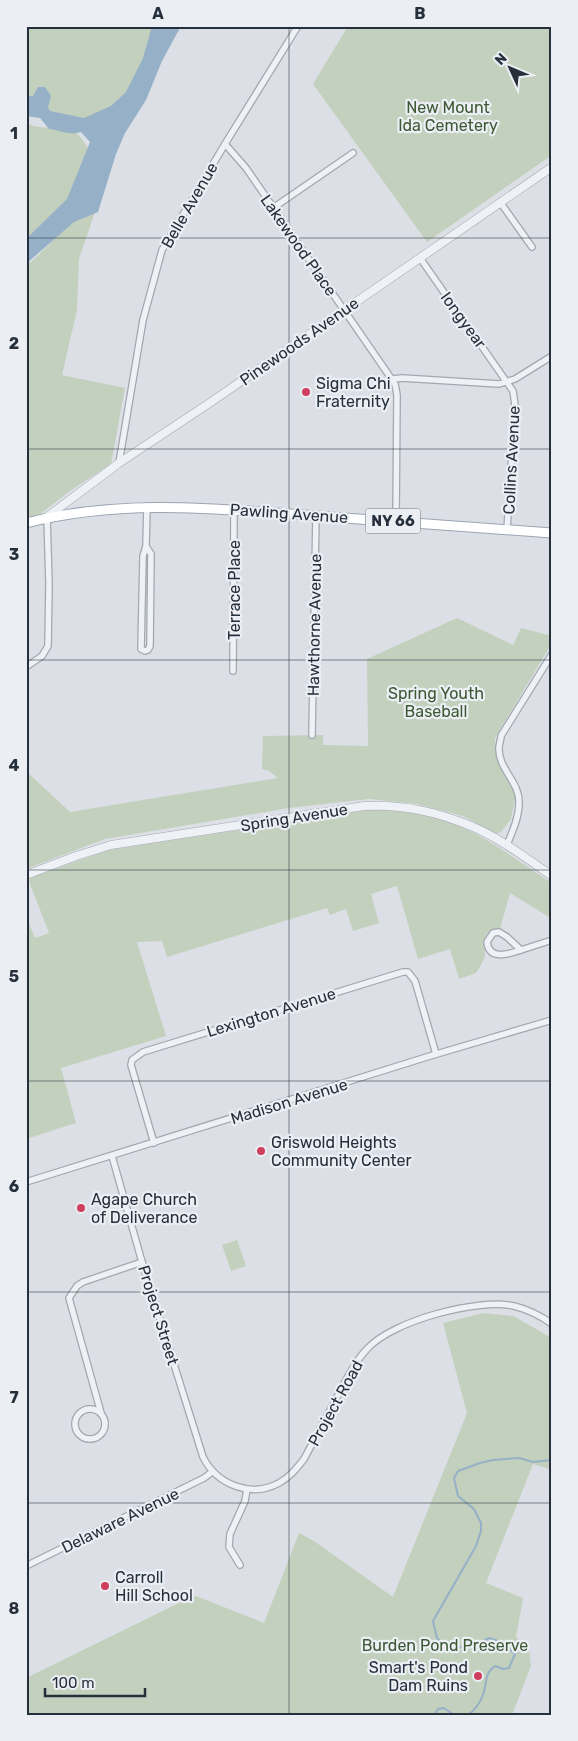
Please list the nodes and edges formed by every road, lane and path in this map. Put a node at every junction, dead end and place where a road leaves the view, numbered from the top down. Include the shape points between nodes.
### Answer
1 (298, 26) edge
2 (225, 144) junction
3 (353, 153) dead end
4 (552, 166) edge
5 (500, 202) junction
6 (273, 208) junction
7 (532, 247) dead end
8 (420, 258) junction
9 (344, 310) junction
10 (552, 356) edge
11 (393, 379) junction
12 (508, 382) junction
13 (119, 463) junction
14 (147, 506) junction
15 (234, 509) junction
16 (316, 516) junction
17 (47, 517) junction
18 (396, 521) junction
19 (26, 523) edge
20 (507, 530) junction
21 (552, 533) edge
22 (146, 546) junction
23 (552, 654) edge
24 (26, 667) edge
25 (233, 671) dead end
26 (312, 735) dead end
27 (507, 845) junction
28 (26, 875) edge
29 (552, 876) edge
30 (552, 940) edge
31 (521, 950) junction
32 (552, 1020) edge
33 (436, 1054) junction
34 (154, 1143) junction
35 (112, 1156) junction
36 (26, 1182) edge
37 (142, 1262) junction
38 (552, 1324) edge
39 (101, 1413) junction
40 (212, 1472) junction
41 (247, 1489) junction
42 (240, 1565) dead end
43 (26, 1566) edge

1 - 2 street, Belle Avenue
2 - 6 street, Lakewood Place
2 - 13 street, Belle Avenue via 159,258 143,320
3 - 6 street
4 - 5 street, Pinewoods Avenue
5 - 7 street
5 - 8 street, Pinewoods Avenue
6 - 9 street, Lakewood Place
8 - 9 street, Pinewoods Avenue
8 - 12 street, longyear
9 - 11 street, Lakewood Place
9 - 13 street, Pinewoods Avenue
10 - 12 street, Collins Avenue
11 - 12 street
11 - 18 street, Lakewood Place via 397,394
12 - 20 street, Collins Avenue via 515,404
13 - 17 street, Pinewoods Avenue
14 - 15 main road, Pawling Avenue / NY 66
14 - 17 main road, Pawling Avenue / NY 66
14 - 22 street
15 - 16 main road, Pawling Avenue / NY 66
15 - 25 street, Terrace Place
16 - 18 main road, Pawling Avenue / NY 66
16 - 26 street, Hawthorne Avenue
17 - 19 main road, Pawling Avenue / NY 66
17 - 24 street via 48,646 46,652
18 - 20 main road, Pawling Avenue / NY 66
20 - 21 main road, Pawling Avenue / NY 66
22 - 22 street via 143,556 141,649 145,651 150,646 151,554
23 - 27 street via 502,736 499,749 503,766 512,778 520,803
27 - 28 street, Spring Avenue via 467,824 443,816 380,805 110,846
27 - 29 street, Spring Avenue
30 - 31 street
31 - 31 street via 497,955 488,948 487,942 493,933 499,932
32 - 33 street, Madison Avenue
33 - 34 street, Madison Avenue
33 - 34 street, Lexington Avenue via 414,981 408,972 398,972 143,1052 132,1060 132,1072
34 - 35 street, Madison Avenue
35 - 36 street, Madison Avenue
35 - 37 street, Project Street
37 - 39 street via 83,1282 69,1298
37 - 40 street, Project Street via 203,1457
38 - 41 street, Project Road via 516,1306 486,1304 445,1311 395,1328 366,1350 296,1470 273,1486
39 - 39 street via 105,1426 100,1435 91,1439 78,1433 75,1423 82,1410 92,1408
40 - 41 street, Project Road via 223,1481
40 - 43 street, Delaware Avenue
41 - 42 street via 230,1534 229,1547

